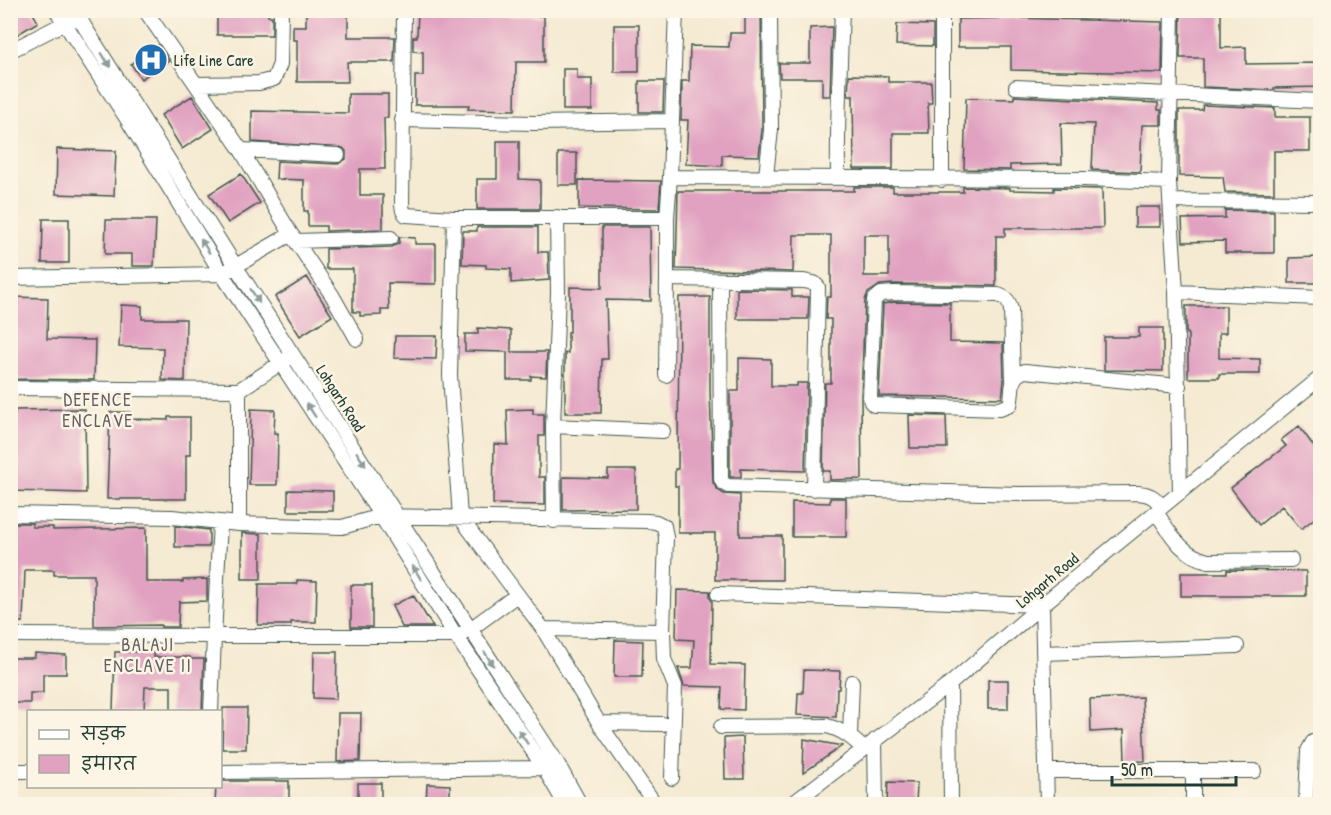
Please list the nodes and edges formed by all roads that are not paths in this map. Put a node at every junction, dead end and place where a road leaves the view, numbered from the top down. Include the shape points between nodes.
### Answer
1 (56, 10) edge
2 (145, 10) edge
3 (281, 10) edge
4 (404, 10) edge
5 (676, 10) edge
6 (770, 10) edge
7 (842, 10) edge
8 (942, 10) edge
9 (1172, 10) edge
10 (81, 12) edge
11 (65, 23) junction
12 (10, 51) edge
13 (197, 84) junction
14 (1016, 87) dead end
15 (1170, 94) junction
16 (1320, 101) edge
17 (402, 120) junction
18 (672, 121) junction
19 (241, 150) junction
20 (338, 155) dead end
21 (766, 176) junction
22 (670, 177) junction
23 (838, 177) junction
24 (942, 180) junction
25 (1169, 182) junction
26 (1171, 201) junction
27 (1320, 202) edge
28 (557, 217) junction
29 (454, 218) junction
30 (667, 218) junction
31 (294, 238) junction
32 (391, 238) dead end
33 (236, 267) junction
34 (222, 274) junction
35 (10, 278) edge
36 (667, 279) junction
37 (720, 280) junction
38 (1176, 292) junction
39 (1320, 298) edge
40 (357, 339) dead end
41 (294, 355) junction
42 (281, 363) junction
43 (666, 375) dead end
44 (1320, 378) edge
45 (1013, 380) junction
46 (1179, 386) junction
47 (10, 388) edge
48 (238, 390) junction
49 (554, 426) junction
50 (663, 431) dead end
51 (814, 489) junction
52 (1180, 493) junction
53 (1159, 510) junction
54 (10, 514) edge
55 (381, 516) junction
56 (399, 517) junction
57 (460, 517) junction
58 (554, 521) junction
59 (220, 522) junction
60 (239, 524) junction
61 (1291, 560) dead end
62 (718, 594) dead end
63 (517, 595) junction
64 (1042, 605) junction
65 (543, 629) junction
66 (469, 630) junction
67 (663, 631) junction
68 (10, 635) edge
69 (214, 636) junction
70 (456, 636) junction
71 (1237, 646) dead end
72 (1043, 653) junction
73 (852, 682) dead end
74 (950, 684) junction
75 (211, 710) edge
76 (599, 723) junction
77 (663, 724) dead end
78 (721, 727) dead end
79 (850, 735) junction
80 (875, 740) junction
81 (1320, 740) edge
82 (864, 749) junction
83 (550, 765) junction
84 (10, 771) edge
85 (27, 771) edge
86 (1046, 771) junction
87 (1254, 771) dead end
88 (222, 772) edge
89 (1193, 772) junction
90 (672, 778) dead end
91 (649, 802) edge
92 (565, 804) edge
93 (580, 804) edge
94 (792, 804) edge
95 (876, 804) edge
96 (951, 804) edge
97 (1047, 804) edge
98 (1193, 804) edge
99 (1306, 804) edge

1 - 11 street
2 - 13 street
3 - 13 street via 280,64 274,79
4 - 17 street
5 - 18 street
6 - 21 street via 771,130
7 - 23 street
8 - 24 street
9 - 15 street
10 - 11 street
10 -> 33 street, Lohgarh Road
11 - 12 street
34 -> 11 street
13 - 19 street
14 - 15 street
15 - 16 street
15 - 25 street
17 - 18 street
17 - 29 street via 403,211 411,216
18 - 22 street
19 - 20 street
19 - 31 street
21 - 22 street
21 - 23 street
22 - 30 street
23 - 24 street
24 - 25 street
25 - 26 street
26 - 27 street
26 - 38 street
28 - 29 street
28 - 30 street
28 - 49 street
29 - 57 street via 450,375
30 - 36 street
31 - 32 street
31 - 33 street
31 - 40 street
33 - 34 street
33 -> 41 street, Lohgarh Road
34 - 35 street
34 - 42 street
36 - 37 street
36 - 43 street
37 - 51 street via 723,483 735,488
37 - 51 street via 804,282 818,287
38 - 39 street
38 - 46 street
41 - 42 street
41 -> 56 street, Lohgarh Road
42 - 48 street
55 -> 42 street
44 - 52 street, Lohgarh Road
45 - 45 street via 1010,405 1000,409 874,405 870,398 874,300 881,294 894,293 1005,297 1011,310
45 - 46 street via 1025,371
46 - 52 street
47 - 48 street
48 - 60 street
49 - 50 street
49 - 58 street
51 - 53 street via 1138,493 1156,499
52 - 53 street, Lohgarh Road
53 - 61 street via 1181,547 1196,558
53 - 64 street, Lohgarh Road
54 - 59 street via 172,517
55 - 56 street
55 - 60 street via 342,527
70 -> 55 street
56 - 57 street
56 - 66 street, Lohgarh Road
57 - 58 street
57 - 63 street
58 - 67 street via 656,522 664,526
59 - 60 street
59 - 69 street
62 - 64 street
63 - 65 street
63 - 66 street
64 - 72 street
64 - 74 street, Lohgarh Road
65 - 67 street
65 - 76 street
66 - 70 street
66 -> 83 street, Lohgarh Road
67 - 90 street via 664,659 675,686
68 - 69 street
69 - 70 street
69 - 75 street
83 -> 70 street
71 - 72 street
72 - 86 street
73 - 79 street
74 - 80 street, Lohgarh Road
74 - 96 street
76 - 77 street
76 - 91 street
78 - 79 street via 827,726
79 - 82 street
80 - 82 street, Lohgarh Road
80 - 95 street
81 - 99 street via 1313,742 1308,751
82 - 94 street, Lohgarh Road
83 - 88 street
83 - 92 street
83 - 93 street, Lohgarh Road
84 - 85 street
86 - 89 street
86 - 97 street
87 - 89 street
89 - 98 street

